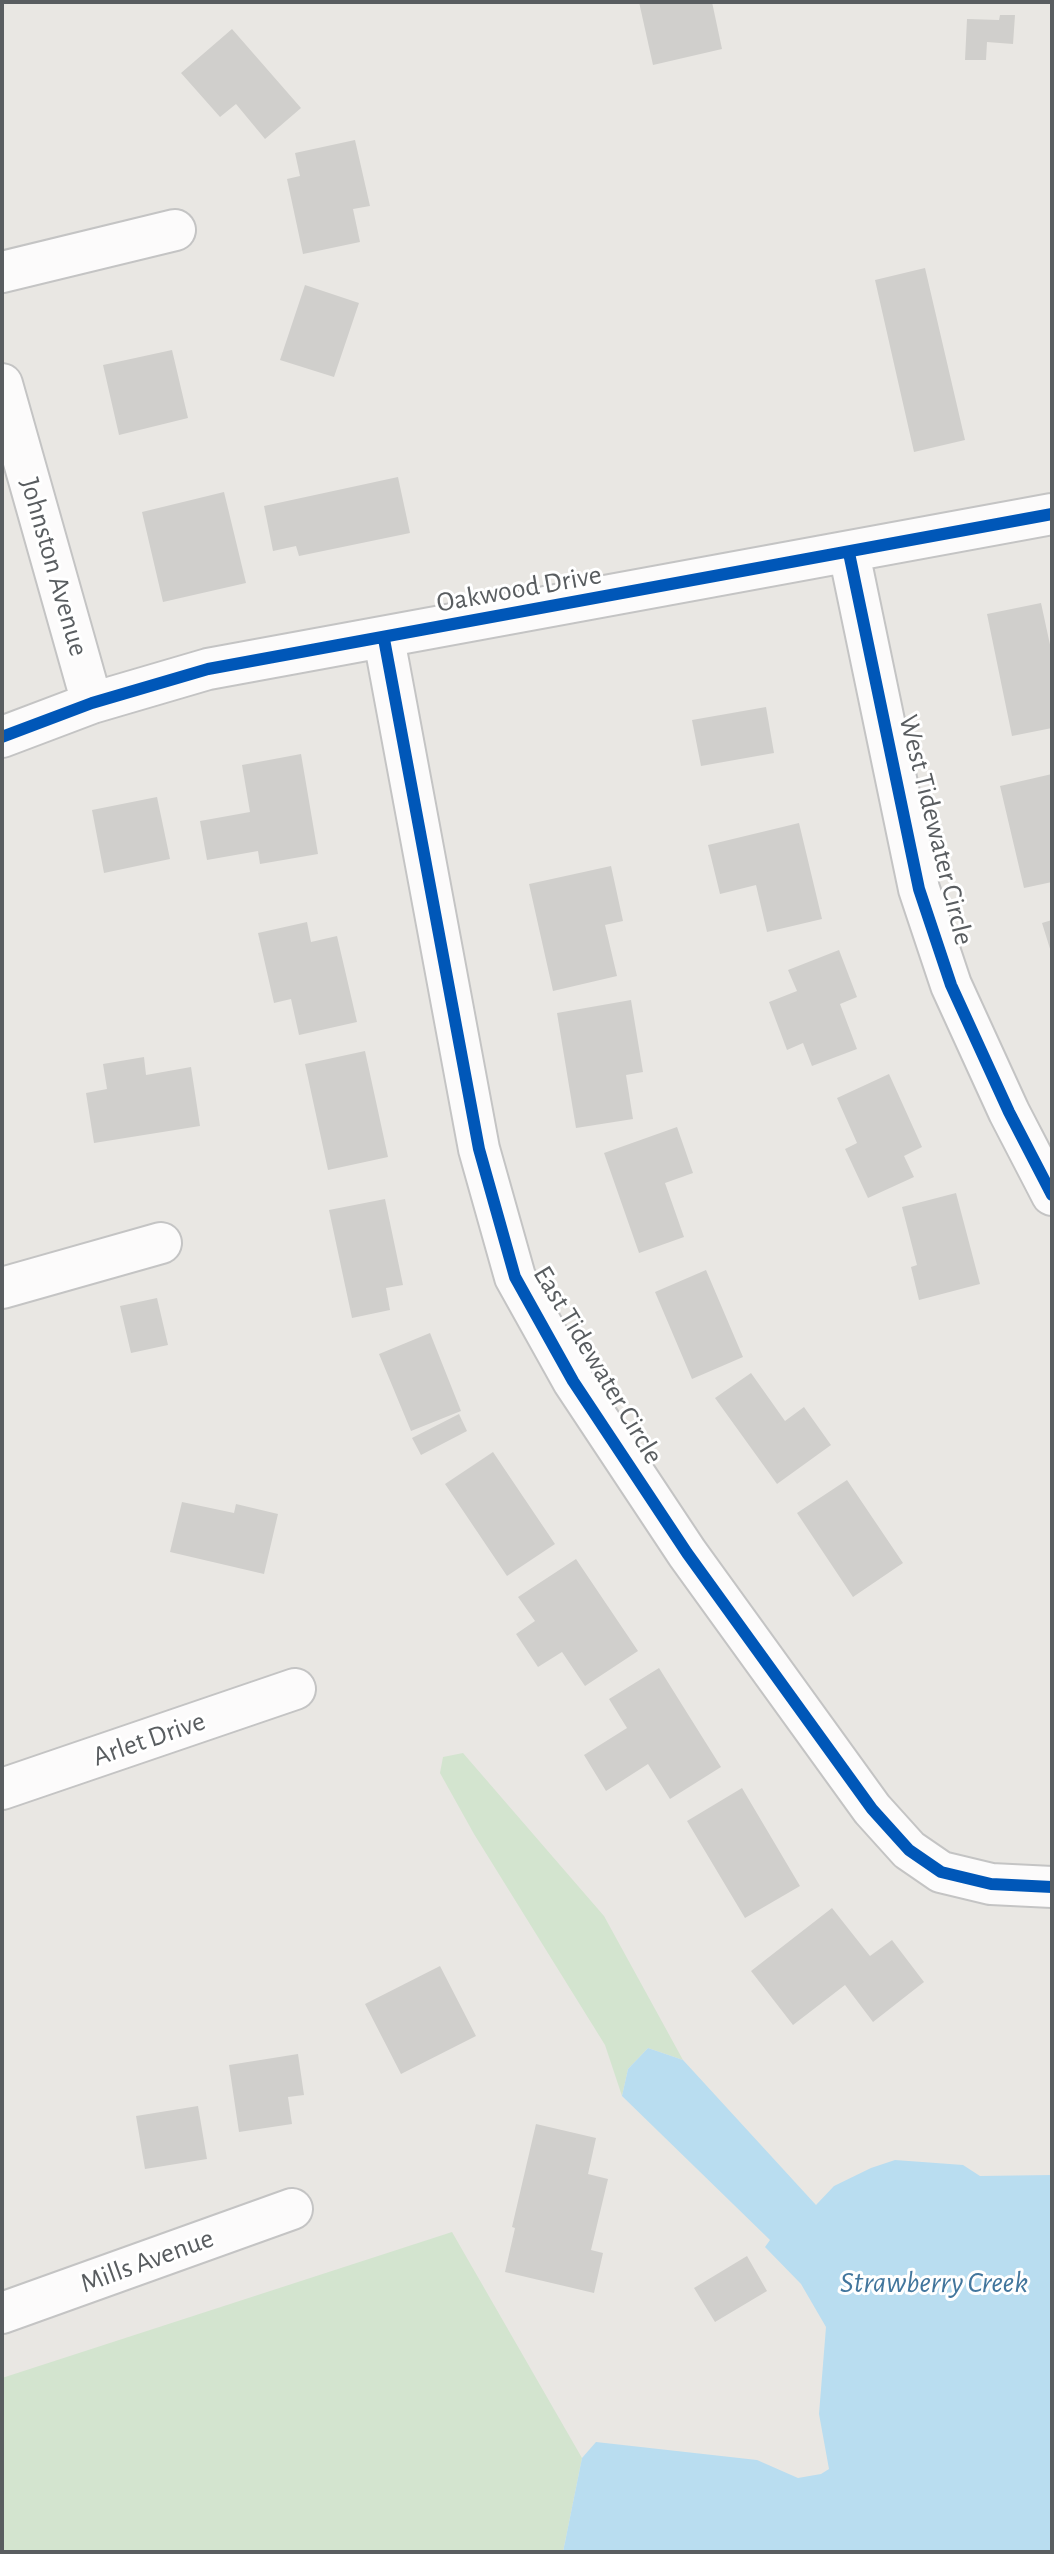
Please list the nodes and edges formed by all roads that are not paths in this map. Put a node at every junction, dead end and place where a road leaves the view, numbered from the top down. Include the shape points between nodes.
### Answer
1 (175, 230) dead end
2 (2, 272) edge
3 (2, 384) edge
4 (1052, 514) edge
5 (849, 553) junction
6 (384, 639) junction
7 (92, 703) junction
8 (2, 737) edge
9 (1052, 1195) edge
10 (161, 1243) dead end
11 (2, 1288) edge
12 (295, 1689) dead end
13 (2, 1789) edge
14 (1052, 1887) edge
15 (292, 2209) dead end
16 (2, 2313) edge

1 - 2 street
3 - 7 street, Johnston Avenue
4 - 5 street, Oakwood Drive
5 - 6 street, Oakwood Drive
5 - 9 street, West Tidewater Circle via 919,889 951,985
6 - 7 street, Oakwood Drive via 208,669
6 - 14 street, East Tidewater Circle via 479,1149 515,1277 573,1381 687,1553 872,1809 909,1850 941,1872 991,1884
7 - 8 street, Oakwood Drive
10 - 11 street
12 - 13 street, Arlet Drive
15 - 16 street, Mills Avenue

